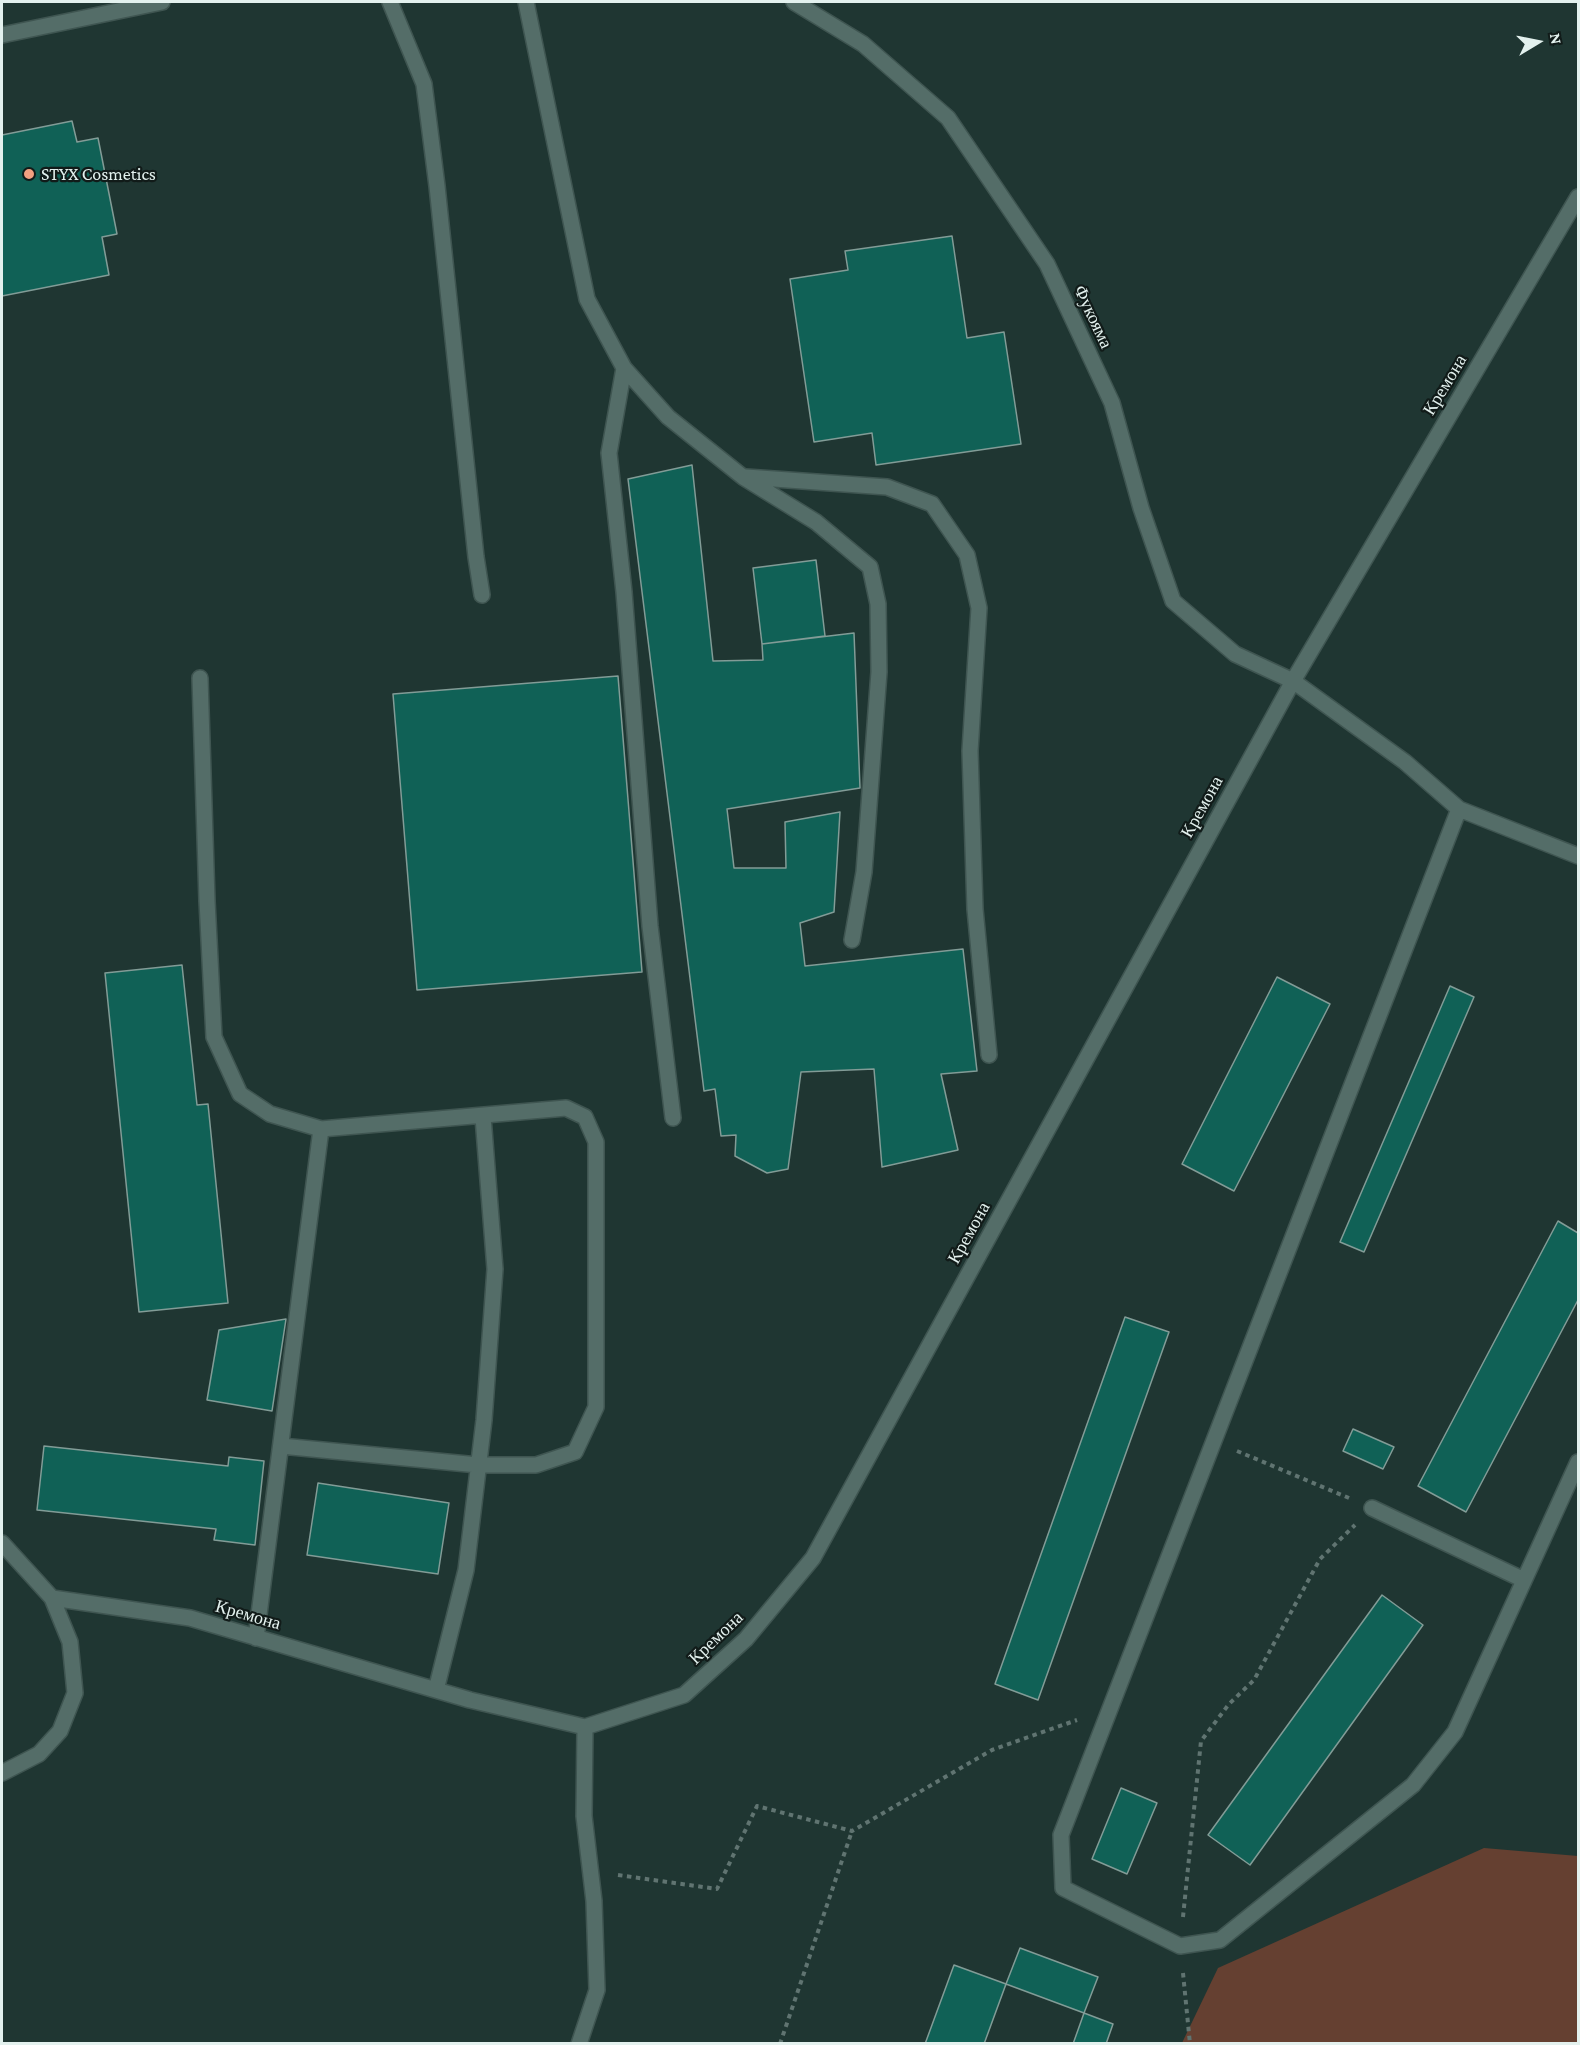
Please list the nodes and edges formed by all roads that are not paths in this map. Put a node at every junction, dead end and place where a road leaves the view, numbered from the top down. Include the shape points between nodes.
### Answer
1 (162, 2) edge
2 (390, 2) edge
3 (526, 2) edge
4 (794, 2) edge
5 (2, 35) edge
6 (1578, 197) edge
7 (624, 368) junction
8 (743, 477) junction
9 (482, 595) dead end
10 (200, 678) dead end
11 (1293, 681) junction
12 (1459, 809) junction
13 (1578, 856) edge
14 (852, 940) dead end
15 (989, 1055) dead end
16 (483, 1117) junction
17 (674, 1118) dead end
18 (321, 1129) junction
19 (281, 1446) junction
20 (1578, 1462) edge
21 (478, 1465) junction
22 (1372, 1508) road end
23 (2, 1543) edge
24 (1524, 1580) junction
25 (52, 1598) junction
26 (256, 1638) junction
27 (436, 1690) junction
28 (585, 1727) junction
29 (2, 1773) edge
30 (579, 2043) edge

1 - 5 street
2 - 9 street via 424,84
3 - 7 street via 587,299
4 - 11 street, Фукояма via 863,44 948,118 1047,264 1112,403 1141,508 1173,601 1235,654
6 - 11 street, Кремона
7 - 8 street via 668,417
7 - 17 street via 609,453 650,926
8 - 14 street via 816,522 870,567 878,604 879,672 864,872
8 - 15 street via 887,487 932,504 967,555 979,608 970,752 975,909
10 - 18 street via 213,1037 240,1094 270,1114
11 - 12 street, Фукояма via 1405,762
11 - 28 street, Кремона via 813,1558 746,1639 684,1695
12 - 13 street, Фукояма
12 - 24 street via 1061,1835 1063,1888 1180,1946 1220,1940 1413,1785 1455,1732
16 - 18 street
16 - 21 street via 495,1269
16 - 21 street via 566,1108 585,1117 596,1142 596,1407 575,1452 536,1465
18 - 19 street
19 - 21 street
19 - 26 street
20 - 24 street
21 - 27 street via 466,1570
22 - 24 street
23 - 25 street
25 - 26 street, Кремона via 190,1618
25 - 29 street via 70,1642 75,1693 60,1731 39,1754
26 - 27 street, Кремона
27 - 28 street, Кремона
28 - 30 street via 584,1816 594,1901 597,1990

